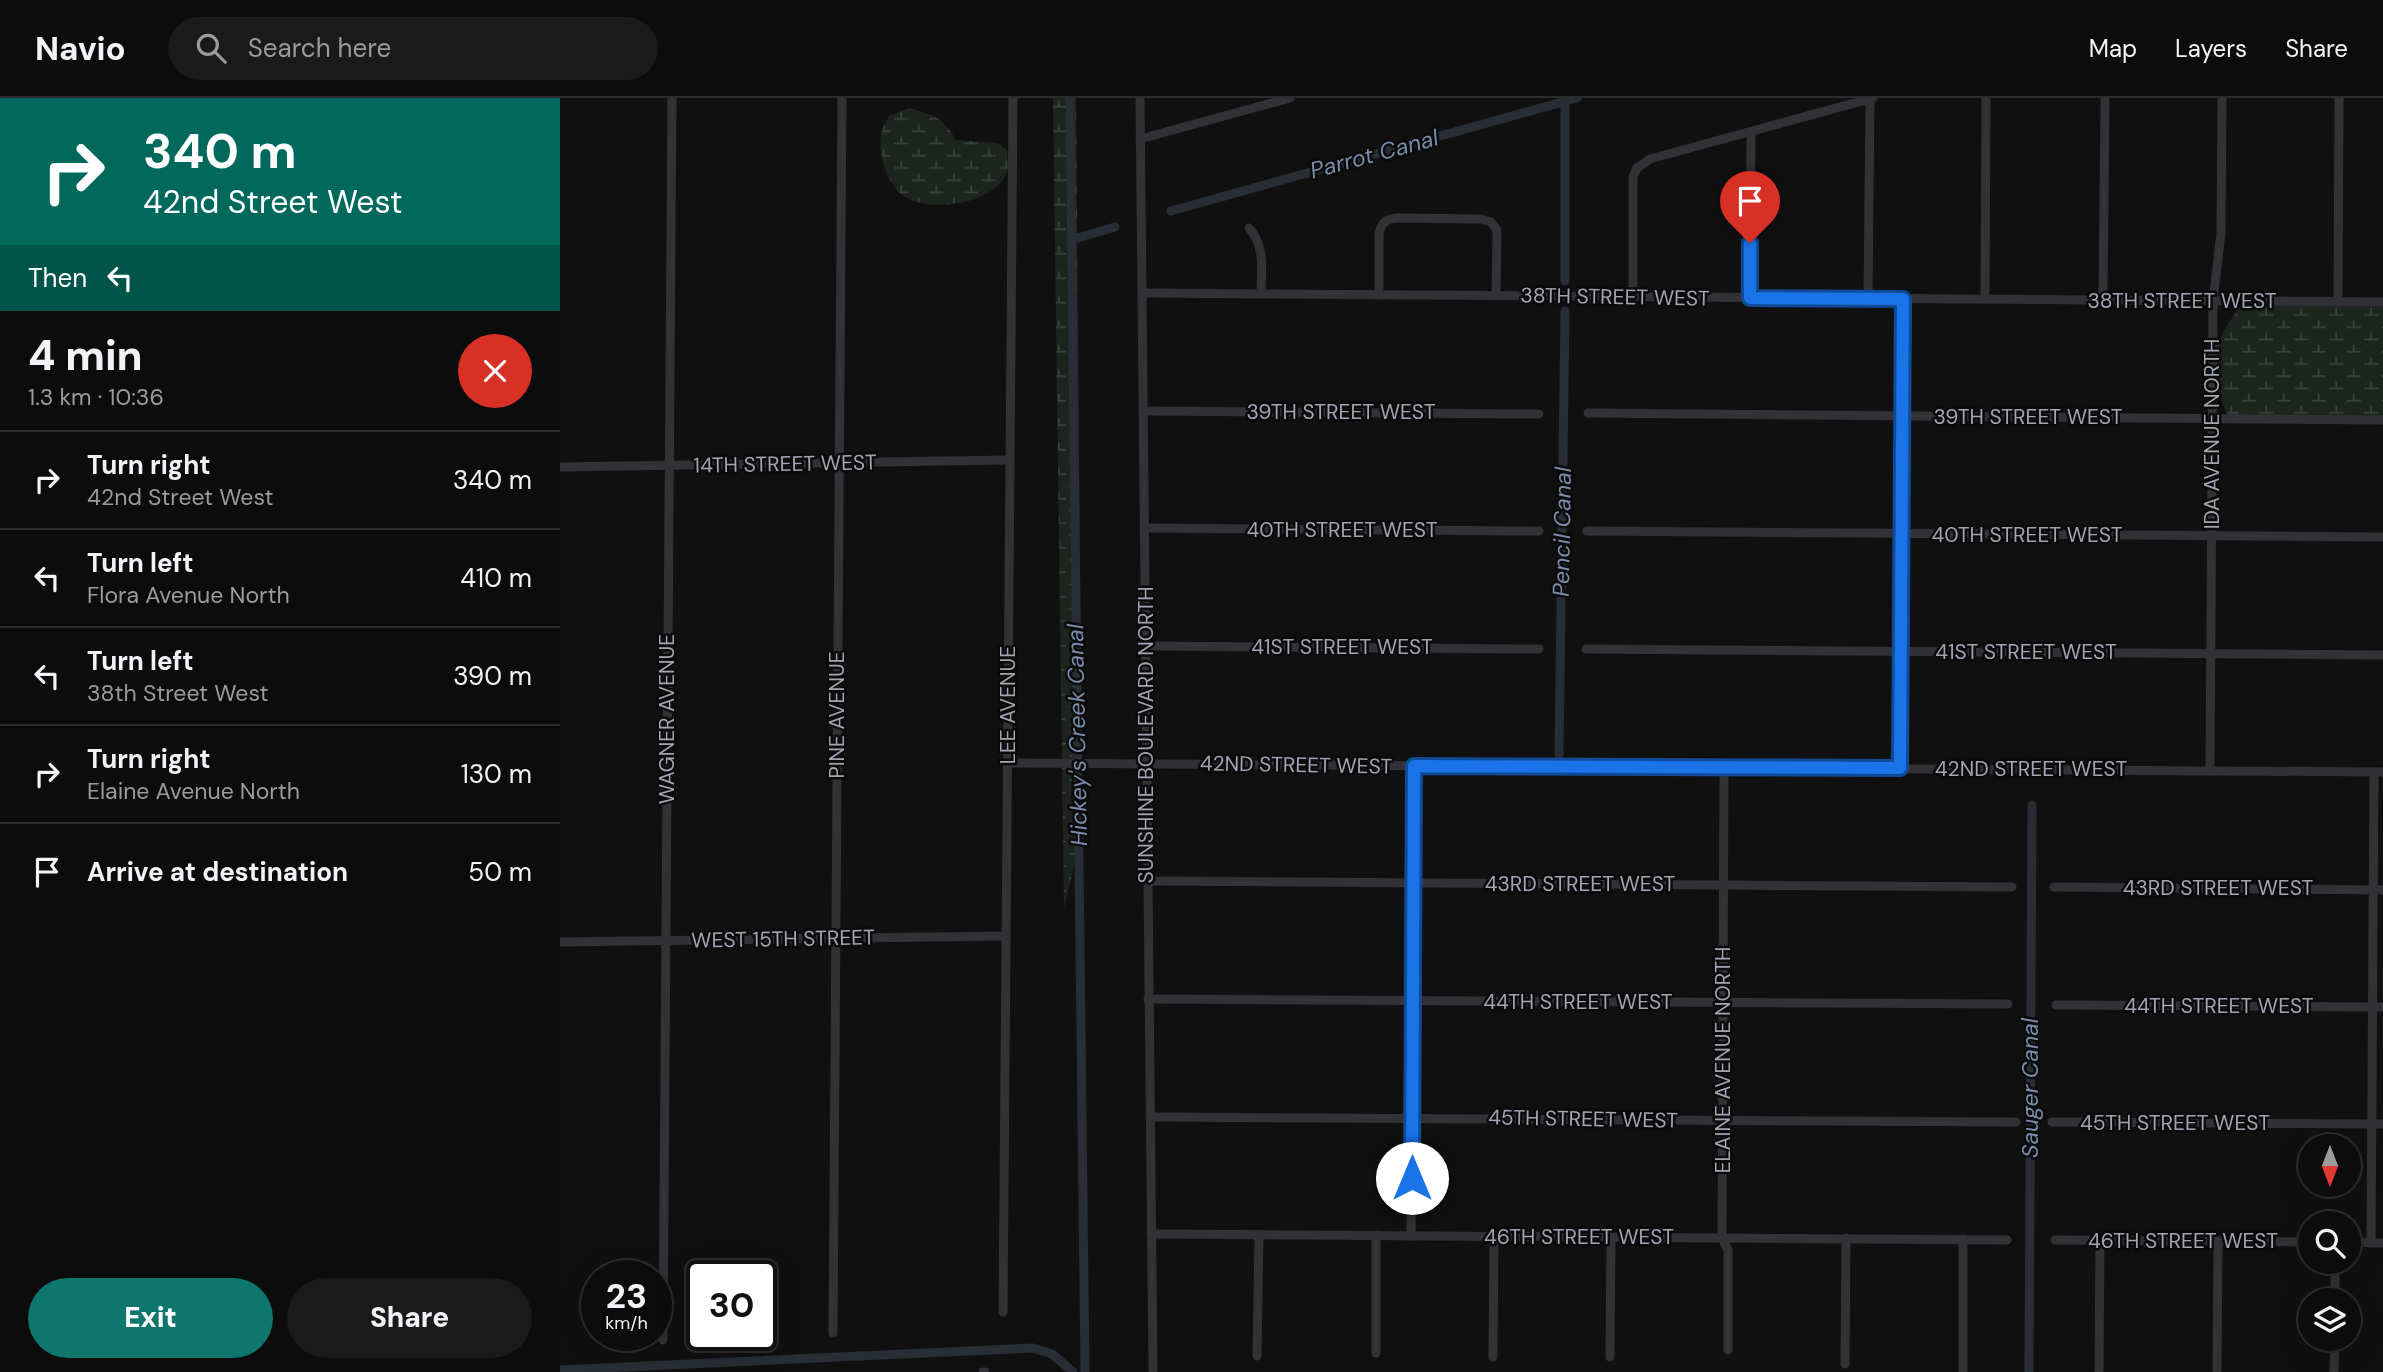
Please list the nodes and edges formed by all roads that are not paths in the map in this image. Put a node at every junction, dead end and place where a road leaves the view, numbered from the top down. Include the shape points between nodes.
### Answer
1 (672, 98) edge
2 (842, 98) edge
3 (1013, 98) edge
4 (1140, 98) edge
5 (1290, 98) edge
6 (1871, 98) edge
7 (1986, 98) edge
8 (2105, 98) edge
9 (2222, 98) edge
10 (2339, 98) edge
11 (1751, 132) junction
12 (1140, 139) junction
13 (1250, 228) dead end
14 (1142, 293) junction
15 (1261, 294) junction
16 (1379, 295) junction
17 (1496, 296) junction
18 (1633, 297) junction
19 (1750, 298) junction
20 (1868, 298) junction
21 (1903, 299) junction
22 (1985, 299) junction
23 (2103, 300) junction
24 (2213, 301) junction
25 (2338, 302) junction
26 (2383, 302) edge
27 (1143, 411) junction
28 (1539, 414) dead end
29 (1588, 414) dead end
30 (1902, 417) junction
31 (2213, 418) junction
32 (2383, 419) edge
33 (1010, 460) junction
34 (839, 463) junction
35 (669, 466) junction
36 (560, 467) edge
37 (1144, 528) junction
38 (1539, 531) dead end
39 (1587, 531) dead end
40 (1902, 534) junction
41 (2212, 536) junction
42 (2383, 537) edge
43 (1145, 646) junction
44 (1539, 649) dead end
45 (1586, 649) dead end
46 (1901, 652) junction
47 (2211, 653) junction
48 (2383, 654) edge
49 (1007, 763) junction
50 (1147, 763) junction
51 (1414, 766) junction
52 (1724, 768) junction
53 (1900, 768) junction
54 (2210, 771) junction
55 (2379, 772) edge
56 (1147, 881) junction
57 (1414, 883) junction
58 (1724, 885) junction
59 (2012, 887) dead end
60 (2054, 887) dead end
61 (2378, 890) edge
62 (1006, 936) junction
63 (836, 938) junction
64 (665, 940) junction
65 (560, 942) edge
66 (1148, 999) junction
67 (1413, 1000) junction
68 (1723, 1003) junction
69 (2008, 1004) dead end
70 (2056, 1005) dead end
71 (2372, 1007) junction
72 (2383, 1007) edge
73 (1150, 1116) junction
74 (1412, 1118) junction
75 (1723, 1121) junction
76 (2016, 1122) dead end
77 (2052, 1122) dead end
78 (2372, 1124) junction
79 (2383, 1125) edge
80 (1151, 1234) junction
81 (1259, 1235) junction
82 (1376, 1235) junction
83 (1411, 1236) junction
84 (1494, 1236) junction
85 (1611, 1237) junction
86 (1722, 1238) junction
87 (1846, 1238) junction
88 (1964, 1239) junction
89 (2007, 1240) dead end
90 (2055, 1240) dead end
91 (2100, 1240) junction
92 (2218, 1241) junction
93 (2298, 1242) edge
94 (2361, 1243) edge
95 (2371, 1243) junction
96 (2383, 1243) edge
97 (663, 1260) edge
98 (1003, 1312) dead end
99 (833, 1333) dead end
100 (1728, 1350) dead end
101 (2334, 1351) edge
102 (1376, 1353) dead end
103 (1257, 1356) dead end
104 (1493, 1357) dead end
105 (1611, 1357) dead end
106 (1845, 1364) dead end
107 (1153, 1372) edge
108 (1963, 1372) edge
109 (2099, 1372) edge
110 (2217, 1372) edge
111 (2334, 1372) edge

1 - 35 street, WAGNER AVENUE
2 - 34 street, PINE AVENUE
3 - 33 street, LEE AVENUE
4 - 12 street, SUNSHINE BOULEVARD NORTH
5 - 12 street
6 - 11 street
6 - 20 street
7 - 22 street
8 - 23 street
9 - 24 street, IDA AVENUE NORTH via 2221,233
10 - 25 street
11 - 18 street via 1650,159 1637,168 1633,177
11 - 19 street
12 - 14 street, SUNSHINE BOULEVARD NORTH
13 - 15 street via 1260,244
14 - 15 street, 38TH STREET WEST
14 - 27 street, SUNSHINE BOULEVARD NORTH
15 - 16 street, 38TH STREET WEST
16 - 17 street, 38TH STREET WEST
16 - 17 street via 1379,233 1382,224 1397,218 1491,222 1497,230
17 - 18 street, 38TH STREET WEST
18 - 19 street, 38TH STREET WEST
19 - 20 street, 38TH STREET WEST
20 - 21 street, 38TH STREET WEST
21 - 22 street, 38TH STREET WEST
21 - 30 street
22 - 23 street, 38TH STREET WEST
23 - 24 street, 38TH STREET WEST
24 - 25 street, 38TH STREET WEST
24 - 31 street, IDA AVENUE NORTH
25 - 26 street, 38TH STREET WEST
27 - 28 street, 39TH STREET WEST
27 - 37 street, SUNSHINE BOULEVARD NORTH
29 - 30 street, 39TH STREET WEST
30 - 31 street, 39TH STREET WEST
30 - 40 street
31 - 32 street, 39TH STREET WEST
31 - 41 street, IDA AVENUE NORTH
33 - 34 street, 14TH STREET WEST
33 - 49 street, LEE AVENUE
34 - 35 street, 14TH STREET WEST
34 - 63 street, PINE AVENUE
35 - 36 street, 14TH STREET WEST
35 - 64 street, WAGNER AVENUE
37 - 38 street, 40TH STREET WEST
37 - 43 street, SUNSHINE BOULEVARD NORTH
39 - 40 street, 40TH STREET WEST
40 - 41 street, 40TH STREET WEST
40 - 46 street
41 - 42 street, 40TH STREET WEST
41 - 47 street, IDA AVENUE NORTH
43 - 44 street, 41ST STREET WEST
43 - 50 street, SUNSHINE BOULEVARD NORTH
45 - 46 street, 41ST STREET WEST
46 - 47 street, 41ST STREET WEST
46 - 53 street
47 - 48 street, 41ST STREET WEST
47 - 54 street, IDA AVENUE NORTH
49 - 50 street, 42ND STREET WEST
49 - 62 street, LEE AVENUE
50 - 51 street, 42ND STREET WEST
50 - 56 street, SUNSHINE BOULEVARD NORTH
51 - 52 street, 42ND STREET WEST
51 - 57 street
52 - 53 street, 42ND STREET WEST
52 - 58 street, ELAINE AVENUE NORTH
53 - 54 street, 42ND STREET WEST
54 - 55 street, 42ND STREET WEST
55 - 61 street
56 - 57 street, 43RD STREET WEST
56 - 66 street, SUNSHINE BOULEVARD NORTH
57 - 58 street, 43RD STREET WEST
57 - 67 street
58 - 59 street, 43RD STREET WEST
58 - 68 street, ELAINE AVENUE NORTH
60 - 61 street, 43RD STREET WEST
61 - 71 street
62 - 63 street, WEST 15TH STREET
62 - 98 street, LEE AVENUE
63 - 64 street, WEST 15TH STREET
63 - 99 street, PINE AVENUE
64 - 65 street, WEST 15TH STREET
64 - 97 street, WAGNER AVENUE
66 - 67 street, 44TH STREET WEST
66 - 73 street, SUNSHINE BOULEVARD NORTH
67 - 68 street, 44TH STREET WEST
67 - 74 street
68 - 69 street, 44TH STREET WEST
68 - 75 street, ELAINE AVENUE NORTH
70 - 71 street, 44TH STREET WEST
71 - 72 street, 44TH STREET WEST
71 - 78 street
73 - 74 street, 45TH STREET WEST
73 - 80 street, SUNSHINE BOULEVARD NORTH
74 - 75 street, 45TH STREET WEST
74 - 83 street
75 - 76 street, 45TH STREET WEST
75 - 86 street, ELAINE AVENUE NORTH
77 - 78 street, 45TH STREET WEST
78 - 79 street, 45TH STREET WEST
78 - 95 street
80 - 81 street, 46TH STREET WEST
80 - 107 street, SUNSHINE BOULEVARD NORTH
81 - 82 street, 46TH STREET WEST
81 - 103 street
82 - 83 street, 46TH STREET WEST
82 - 102 street
83 - 84 street, 46TH STREET WEST
84 - 85 street, 46TH STREET WEST
84 - 104 street
85 - 86 street, 46TH STREET WEST
85 - 105 street
86 - 87 street, 46TH STREET WEST
86 - 100 street, ELAINE AVENUE NORTH via 1728,1251
87 - 88 street, 46TH STREET WEST
87 - 106 street
88 - 89 street, 46TH STREET WEST
88 - 108 street
90 - 91 street, 46TH STREET WEST
91 - 92 street, 46TH STREET WEST
91 - 109 street
92 - 93 street, 46TH STREET WEST
92 - 110 street
94 - 95 street
95 - 96 street
101 - 111 street

